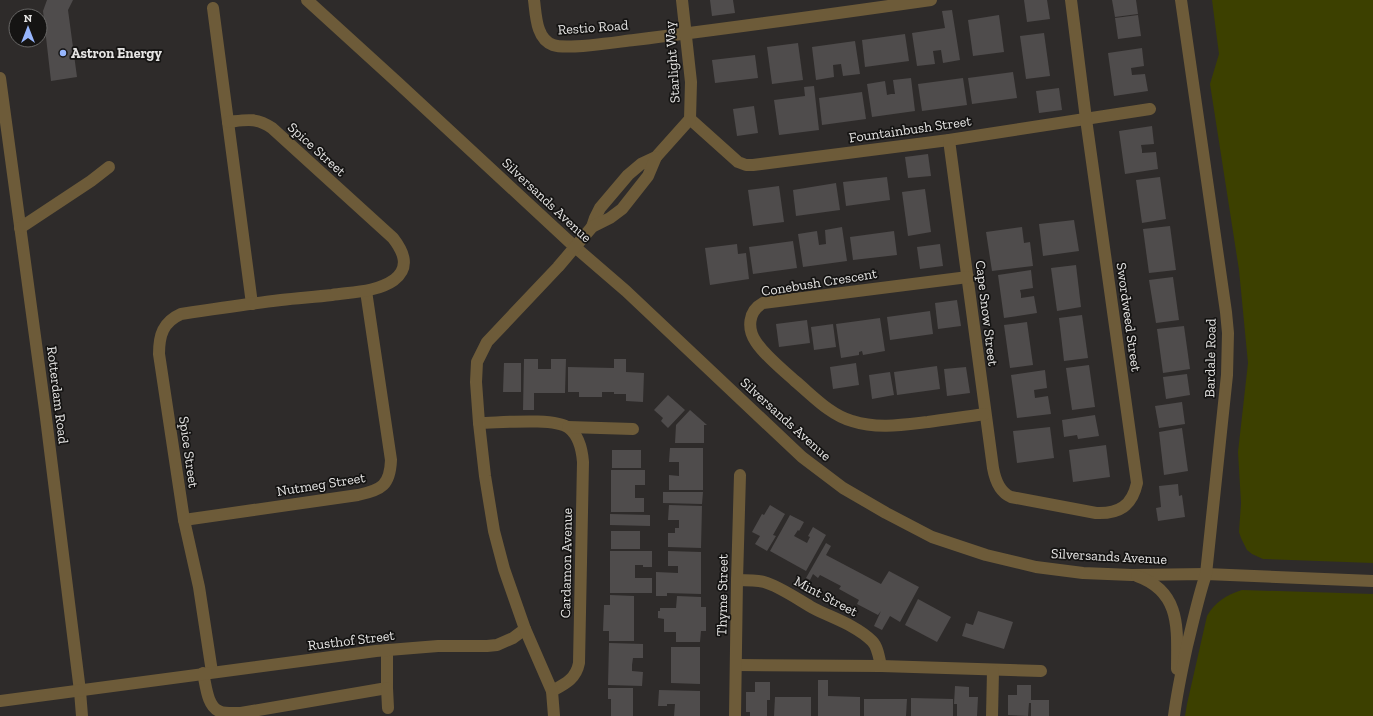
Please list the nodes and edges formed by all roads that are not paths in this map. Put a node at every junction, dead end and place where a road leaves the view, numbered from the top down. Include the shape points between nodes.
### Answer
1 (307, 0) edge
2 (534, 0) edge
3 (682, 0) edge
4 (931, 0) edge
5 (1071, 0) edge
6 (1181, 0) edge
7 (213, 8) dead end
8 (686, 34) junction
9 (0, 78) edge
10 (1150, 109) dead end
11 (690, 119) junction
12 (1086, 119) junction
13 (228, 122) junction
14 (949, 140) junction
15 (656, 157) junction
16 (109, 167) dead end
17 (626, 178) junction
18 (639, 188) junction
19 (20, 228) junction
20 (592, 228) junction
21 (575, 247) junction
22 (968, 276) junction
23 (366, 291) junction
24 (252, 304) junction
25 (985, 414) junction
26 (479, 423) junction
27 (568, 427) junction
28 (633, 429) dead end
29 (740, 475) dead end
30 (1000, 489) joint
31 (184, 520) junction
32 (1206, 574) junction
33 (1132, 575) junction
34 (737, 580) junction
35 (1373, 581) edge
36 (525, 629) junction
37 (387, 650) junction
38 (736, 665) junction
39 (880, 666) junction
40 (993, 670) junction
41 (1041, 671) dead end
42 (208, 673) junction
43 (382, 689) junction
44 (80, 691) junction
45 (552, 691) junction
46 (1177, 693) junction
47 (0, 701) edge
48 (388, 708) dead end
49 (82, 716) edge
50 (554, 716) edge
51 (736, 716) edge
52 (992, 716) edge
53 (1174, 716) edge

1 - 21 street, Silversands Avenue
2 - 8 street, Restio Road via 539,30 551,45 559,47
3 - 8 street, Starlight Way
4 - 8 street, Restio Road
5 - 12 street, Swordweed Street
6 - 32 street, Bardale Road via 1228,333 1227,375
7 - 13 street
8 - 11 street, Starlight Way via 692,91
9 - 19 street, Rotterdam Road
10 - 12 street, Fountainbush Street
11 - 14 street, Fountainbush Street via 738,162 749,165
11 - 15 street, Starlight Way
12 - 14 street, Fountainbush Street
12 - 30 street, Swordweed Street via 1137,483 1135,494 1130,502 1118,510 1101,513 1011,497
13 - 23 street, Spice Street via 254,120 272,128 393,238 402,252 402,270 389,283
13 - 24 street
14 - 22 street, Cape Snow Street
15 - 17 street, Starlight Way via 641,164
15 - 18 street, Starlight Way via 648,176
16 - 19 street
17 - 18 street
17 - 20 street, Starlight Way via 600,208
18 - 20 street, Starlight Way via 622,208
19 - 44 street, Rotterdam Road
20 - 21 street, Starlight Way
21 - 26 street via 483,347 476,370
21 - 33 street, Silversands Avenue via 626,291 802,457 842,488 886,514 932,537 1036,568
22 - 25 street, Cape Snow Street
22 - 25 street, Conebush Crescent via 762,303 751,316 752,333 756,342 773,362 824,406 851,421 884,426
23 - 24 street, Spice Street
23 - 31 street, Nutmeg Street via 391,460 387,481 379,488 358,495
24 - 31 street, Spice Street via 181,314 167,323 160,339
25 - 30 street, Cape Snow Street via 995,477
26 - 27 street via 551,422
26 - 36 street via 494,531
27 - 28 street
27 - 45 street, Cardamon Avenue via 579,442 583,462 579,663 575,675
29 - 34 street, Thyme Street
31 - 42 street, Spice Street via 199,587
32 - 33 street, Silversands Avenue
32 - 35 street, Silversands Avenue
32 - 46 street, Bardale Road via 1198,596
33 - 46 street via 1145,579 1160,589 1174,612 1177,627
34 - 38 street, Thyme Street
34 - 39 street, Mint Street via 768,583 865,635 873,642
36 - 37 street, Rusthof Street via 497,645
36 - 45 street
37 - 42 street, Rusthof Street
37 - 43 street
38 - 39 street
38 - 51 street, Thyme Street
39 - 40 street
40 - 41 street
40 - 52 street
42 - 43 street, Spice Street via 209,699 214,708 227,713 278,708
42 - 44 street, Rusthof Street
43 - 48 street
44 - 47 street, Rusthof Street
44 - 49 street, Rotterdam Road
45 - 50 street
46 - 53 street, Bardale Road

